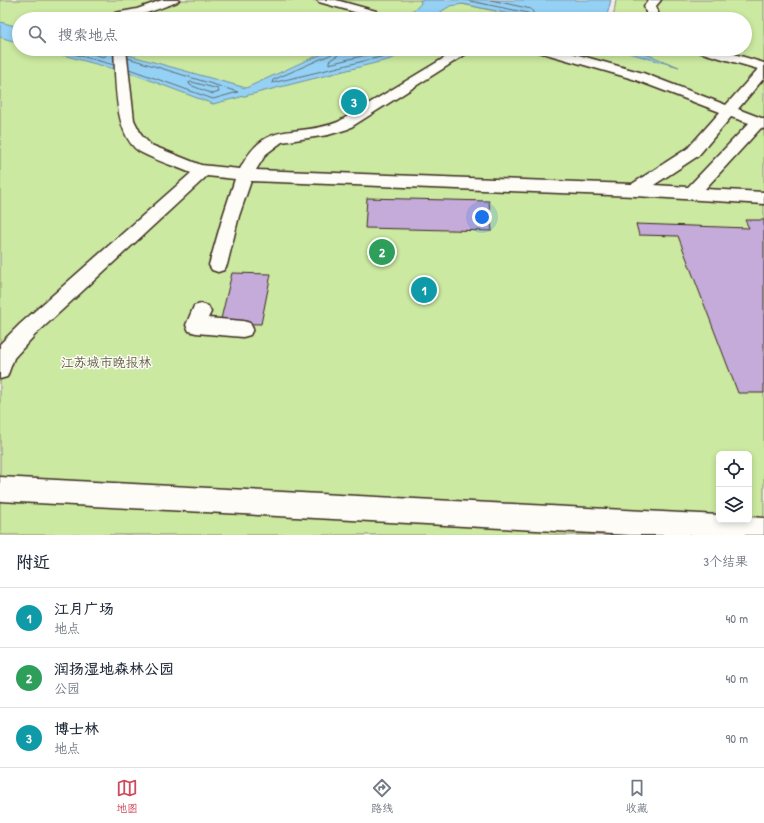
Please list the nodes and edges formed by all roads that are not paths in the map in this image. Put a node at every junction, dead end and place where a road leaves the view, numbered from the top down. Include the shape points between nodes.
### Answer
1 (173, 0) edge
2 (323, 0) edge
3 (656, 0) edge
4 (120, 2) dead end
5 (119, 12) edge
6 (139, 12) edge
7 (368, 12) edge
8 (651, 12) edge
9 (121, 56) edge
10 (456, 56) edge
11 (568, 56) edge
12 (727, 56) edge
13 (764, 67) edge
14 (764, 70) edge
15 (730, 110) junction
16 (761, 123) edge
17 (203, 171) junction
18 (244, 175) junction
19 (635, 190) junction
20 (692, 193) junction
21 (764, 198) edge
22 (218, 265) dead end
23 (201, 312) dead end
24 (243, 329) dead end
25 (0, 370) edge
26 (0, 489) edge
27 (764, 530) edge

1 - 6 lane
2 - 7 lane
3 - 8 lane via 650,6
4 - 5 lane
9 - 17 lane via 126,120 136,139 146,148
10 - 18 lane via 348,124 332,130 282,136 270,141 256,156
11 - 15 lane via 638,76
12 - 13 lane
14 - 15 lane
15 - 16 lane
15 - 19 lane via 693,152
16 - 20 lane
17 - 18 lane
17 - 25 lane via 27,330 5,353
18 - 19 lane
18 - 22 lane
19 - 20 lane
20 - 21 lane
23 - 24 lane via 196,325
26 - 27 lane

